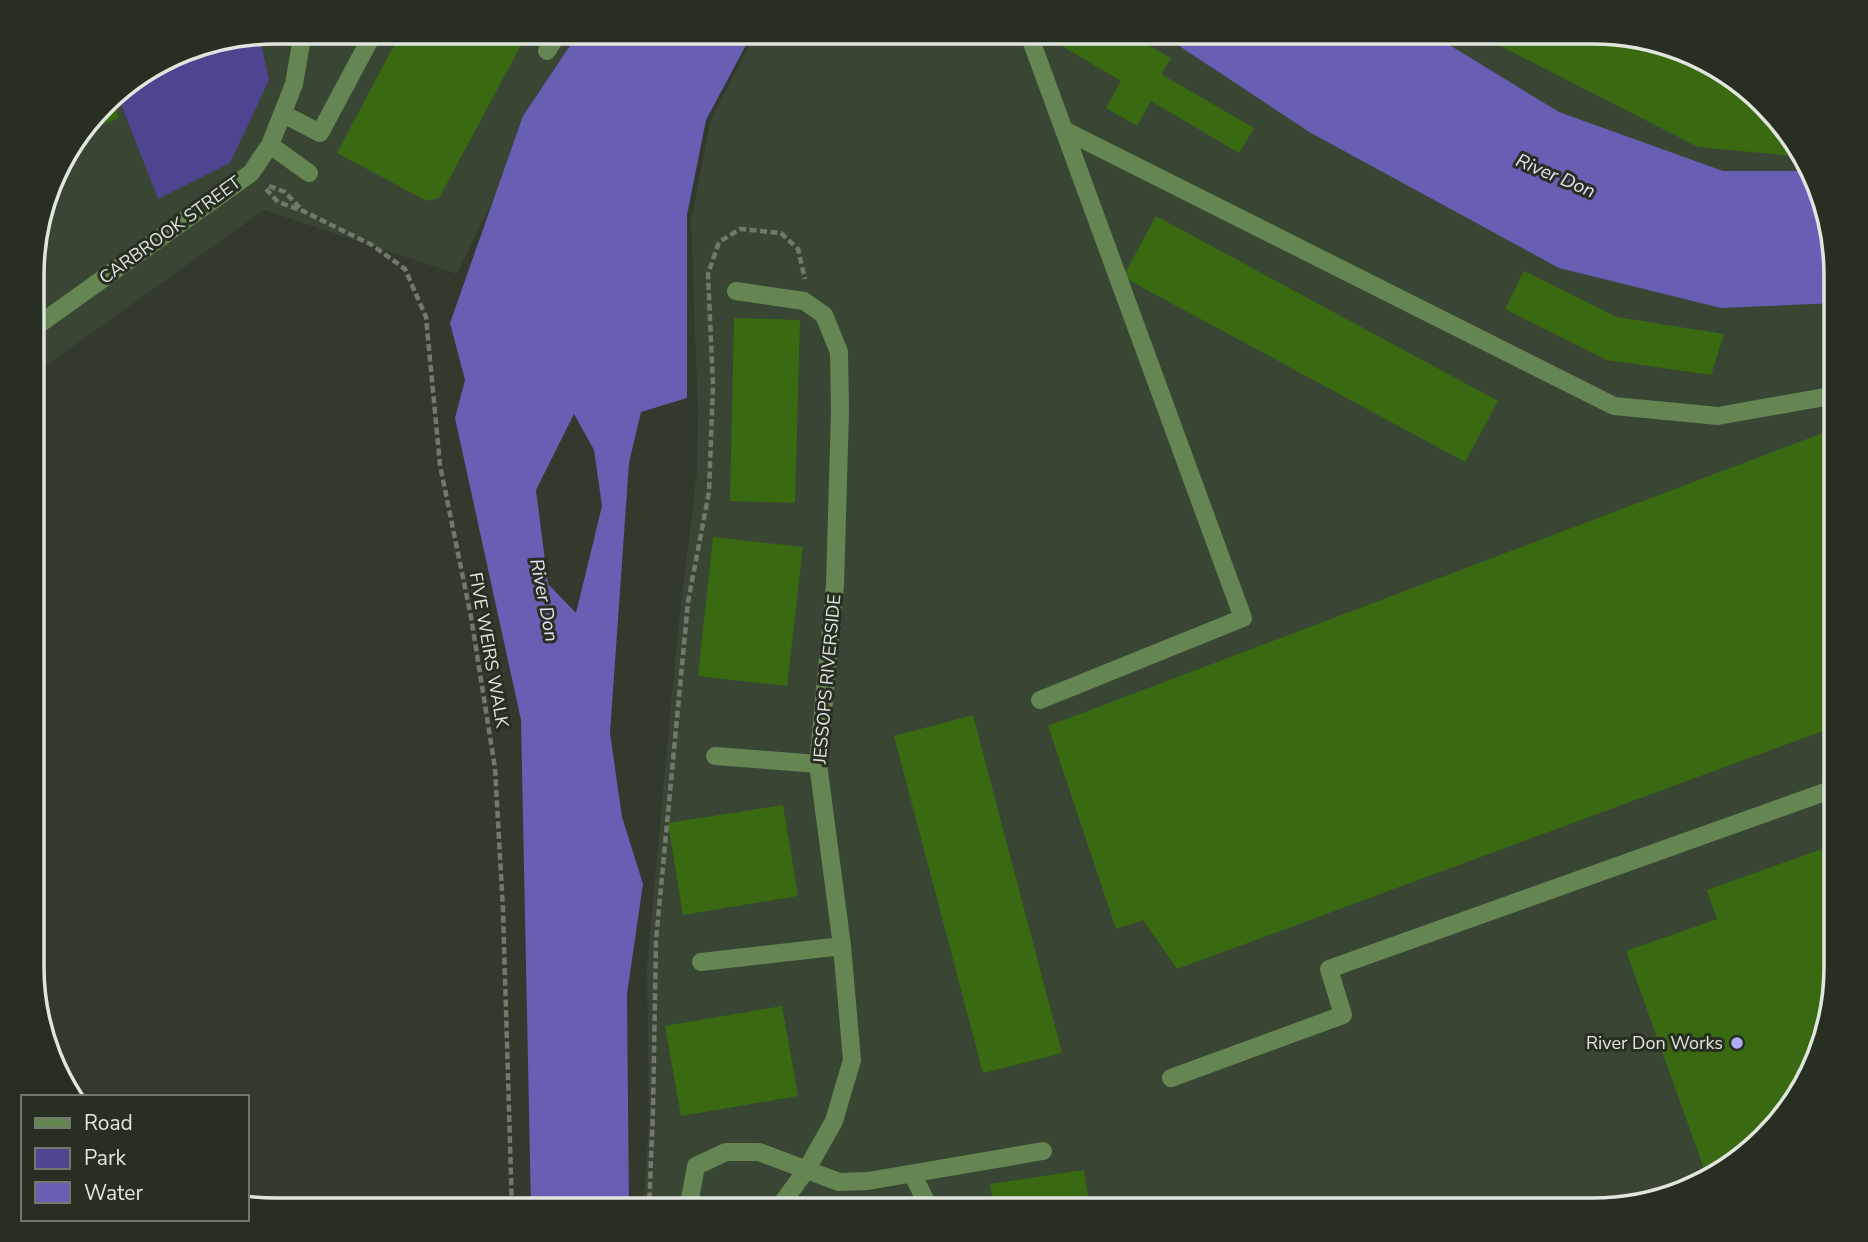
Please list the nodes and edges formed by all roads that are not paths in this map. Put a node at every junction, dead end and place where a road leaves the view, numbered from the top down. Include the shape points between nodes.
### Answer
1 (301, 44) edge
2 (368, 44) edge
3 (551, 44) edge
4 (1032, 44) edge
5 (547, 51) dead end
6 (283, 114) junction
7 (1064, 130) junction
8 (271, 145) junction
9 (309, 173) dead end
10 (736, 291) dead end
11 (44, 321) edge
12 (1824, 397) edge
13 (1040, 700) dead end
14 (715, 756) dead end
15 (818, 764) junction
16 (1824, 792) edge
17 (842, 946) junction
18 (701, 962) dead end
19 (1171, 1078) dead end
20 (1044, 1151) dead end
21 (807, 1170) junction
22 (913, 1175) junction
23 (690, 1198) edge
24 (786, 1198) edge
25 (924, 1198) edge

1 - 6 street, CARBROOK STREET
2 - 6 street via 320,133
3 - 5 street
4 - 7 street
6 - 8 street, CARBROOK STREET
7 - 12 street via 1614,406 1718,416
7 - 13 street via 1243,618
8 - 9 street
8 - 11 street, CARBROOK STREET via 251,173
10 - 15 street, JESSOPS RIVERSIDE via 804,301 824,315 839,352 835,585
14 - 15 street
15 - 17 street, JESSOPS RIVERSIDE
16 - 19 street via 1329,969 1343,1014
17 - 18 street
17 - 21 street, JESSOPS RIVERSIDE via 852,1060 834,1121
20 - 22 street
21 - 22 street via 839,1182
21 - 23 street via 759,1152 726,1152 696,1166
21 - 24 street, JESSOPS RIVERSIDE
22 - 25 street

